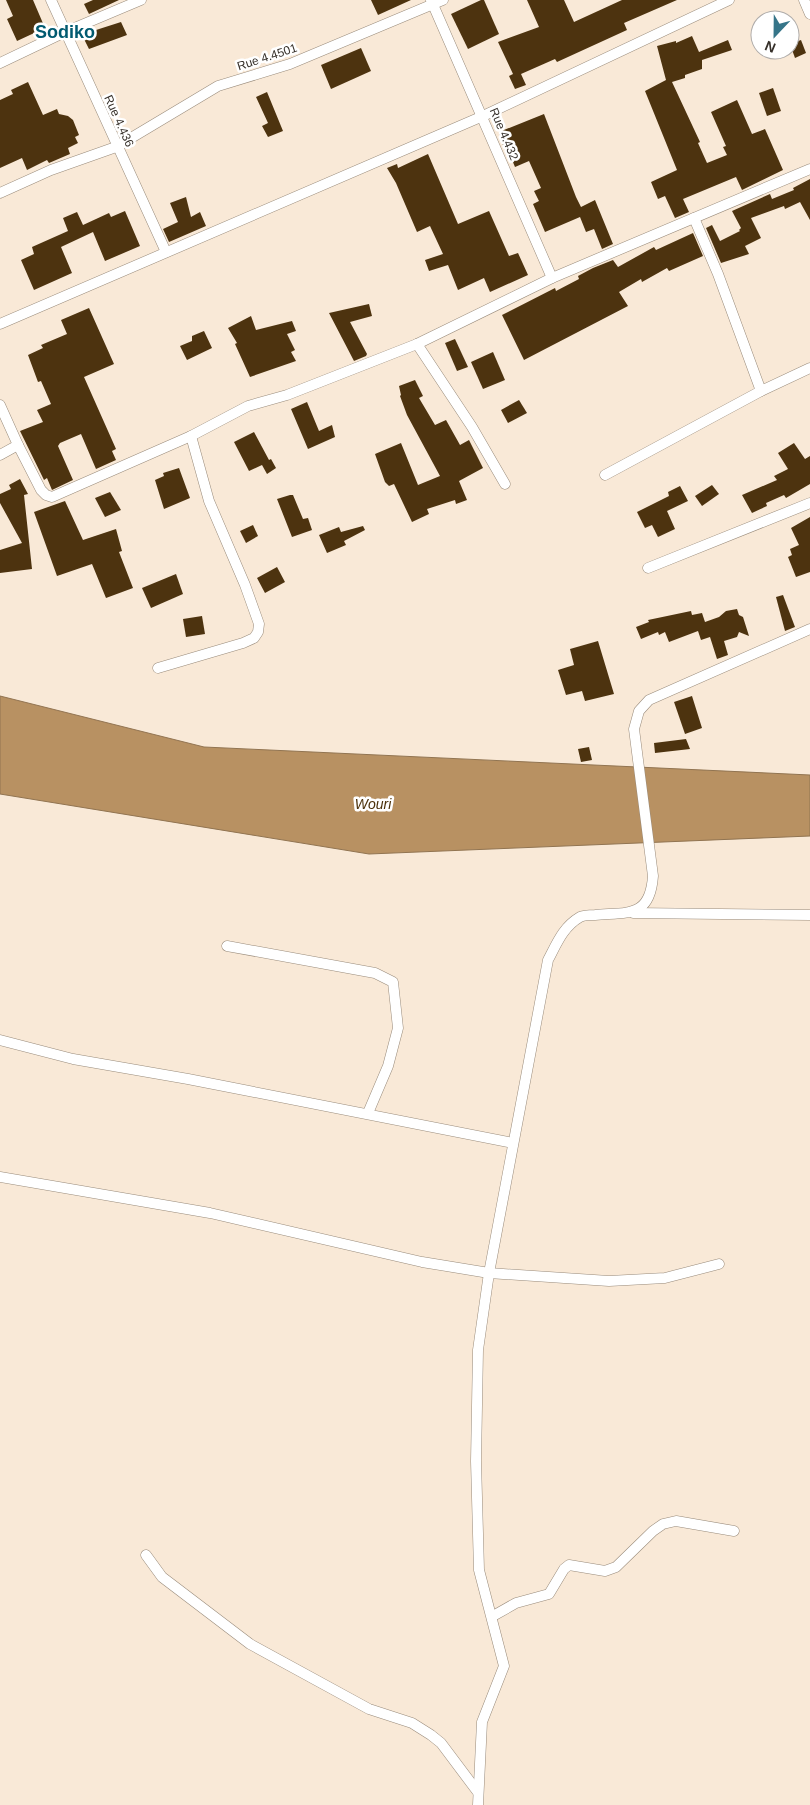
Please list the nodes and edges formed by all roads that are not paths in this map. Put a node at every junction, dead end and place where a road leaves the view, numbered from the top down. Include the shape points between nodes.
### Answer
1 (51, 0) edge
2 (141, 0) edge
3 (729, 0) edge
4 (804, 0) edge
5 (435, 2) edge
6 (810, 14) edge
7 (65, 32) junction
8 (0, 63) edge
9 (483, 116) junction
10 (116, 147) junction
11 (810, 169) edge
12 (0, 193) edge
13 (694, 218) junction
14 (166, 252) junction
15 (552, 278) junction
16 (0, 324) edge
17 (417, 344) junction
18 (810, 368) edge
19 (760, 391) junction
20 (0, 405) edge
21 (191, 436) junction
22 (18, 445) junction
23 (0, 454) edge
24 (605, 475) dead end
25 (505, 484) dead end
26 (810, 503) edge
27 (648, 568) dead end
28 (810, 630) edge
29 (158, 668) dead end
30 (633, 913) junction
31 (810, 915) edge
32 (227, 946) dead end
33 (0, 1040) edge
34 (368, 1113) junction
35 (514, 1143) junction
36 (0, 1177) edge
37 (719, 1264) dead end
38 (489, 1273) junction
39 (734, 1530) dead end
40 (146, 1555) dead end
41 (492, 1616) junction
42 (477, 1791) junction
43 (478, 1805) edge

1 - 7 street, Rue 4.436
2 - 7 street
3 - 9 street
4 - 6 street
5 - 9 street, Rue 4.432
5 - 10 street, Rue 4.4501 via 290,64 218,86
7 - 8 street
7 - 10 street, Rue 4.436
9 - 14 street
9 - 15 street, Rue 4.432
10 - 12 street, Rue 4.4501 via 51,170
10 - 14 street, Rue 4.436
11 - 13 street
13 - 15 street
13 - 19 street
14 - 16 street
15 - 17 street
17 - 21 street via 287,395 248,406
17 - 25 street
18 - 19 street
19 - 24 street
20 - 22 street
21 - 22 street via 52,496 41,490
21 - 29 street via 209,501 245,585 259,624 258,632 243,643
22 - 23 street
26 - 27 street
28 - 30 street via 649,700 639,711 634,729 654,876 645,905
30 - 31 street
30 - 35 street via 582,916 563,931 548,960
32 - 34 street via 375,973 393,982 398,1028 388,1066
33 - 34 street via 73,1059
34 - 35 street
35 - 38 street
36 - 38 street via 210,1212 422,1262
37 - 38 street via 665,1278 609,1281
38 - 41 street via 478,1350 476,1461 479,1570
39 - 41 street via 676,1522 663,1524 616,1567 605,1571 569,1565 549,1594 516,1604
40 - 42 street via 162,1578 250,1644 370,1709 412,1723 431,1735 441,1743
41 - 42 street via 504,1666 482,1722
42 - 43 street

